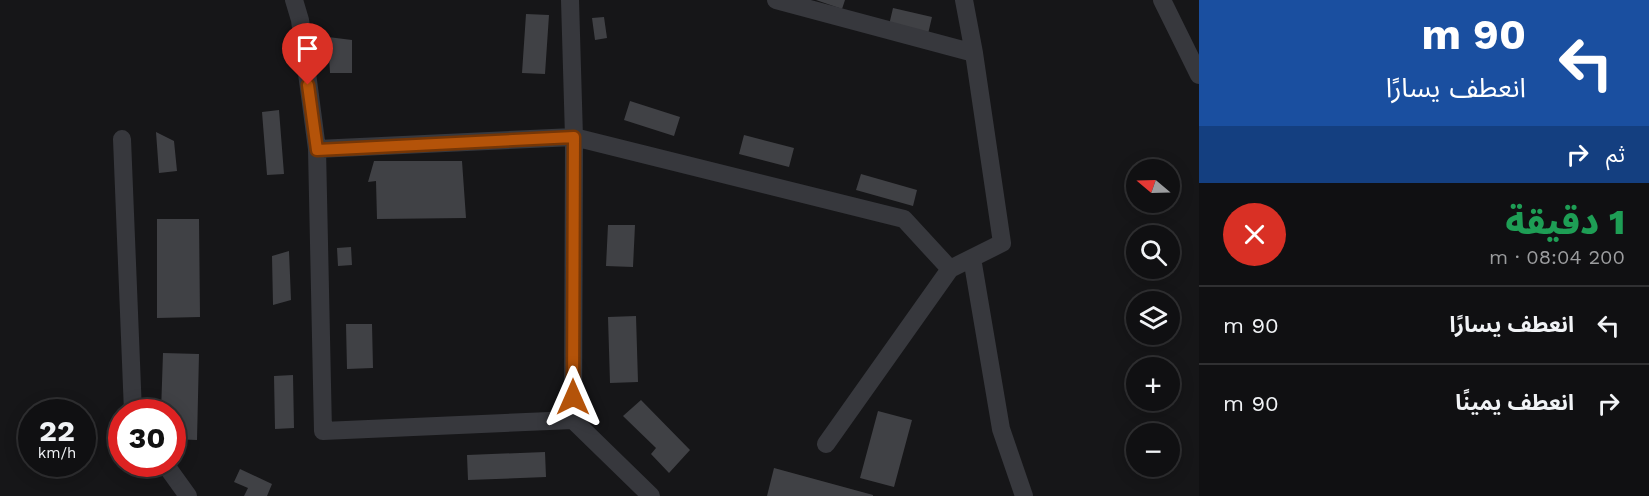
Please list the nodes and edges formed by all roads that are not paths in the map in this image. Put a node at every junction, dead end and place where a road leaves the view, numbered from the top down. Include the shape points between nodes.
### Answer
1 (294, 0) edge
2 (570, 0) edge
3 (776, 0) edge
4 (964, 0) edge
5 (1162, 0) edge
6 (974, 53) junction
7 (1199, 75) edge
8 (574, 137) junction
9 (122, 139) dead end
10 (317, 150) junction
11 (972, 258) junction
12 (950, 269) junction
13 (132, 399) edge
14 (573, 420) junction
15 (826, 444) dead end
16 (174, 477) edge
17 (188, 496) edge
18 (651, 496) edge
19 (1024, 496) edge

1 - 10 street
2 - 8 street
3 - 6 street
4 - 6 street
5 - 7 street
6 - 11 street via 1002,243
8 - 10 street
8 - 12 street via 904,219
8 - 14 street
9 - 13 street
10 - 14 street via 323,431
11 - 12 street
11 - 19 street via 1001,429
12 - 15 street
14 - 18 street
16 - 17 street

